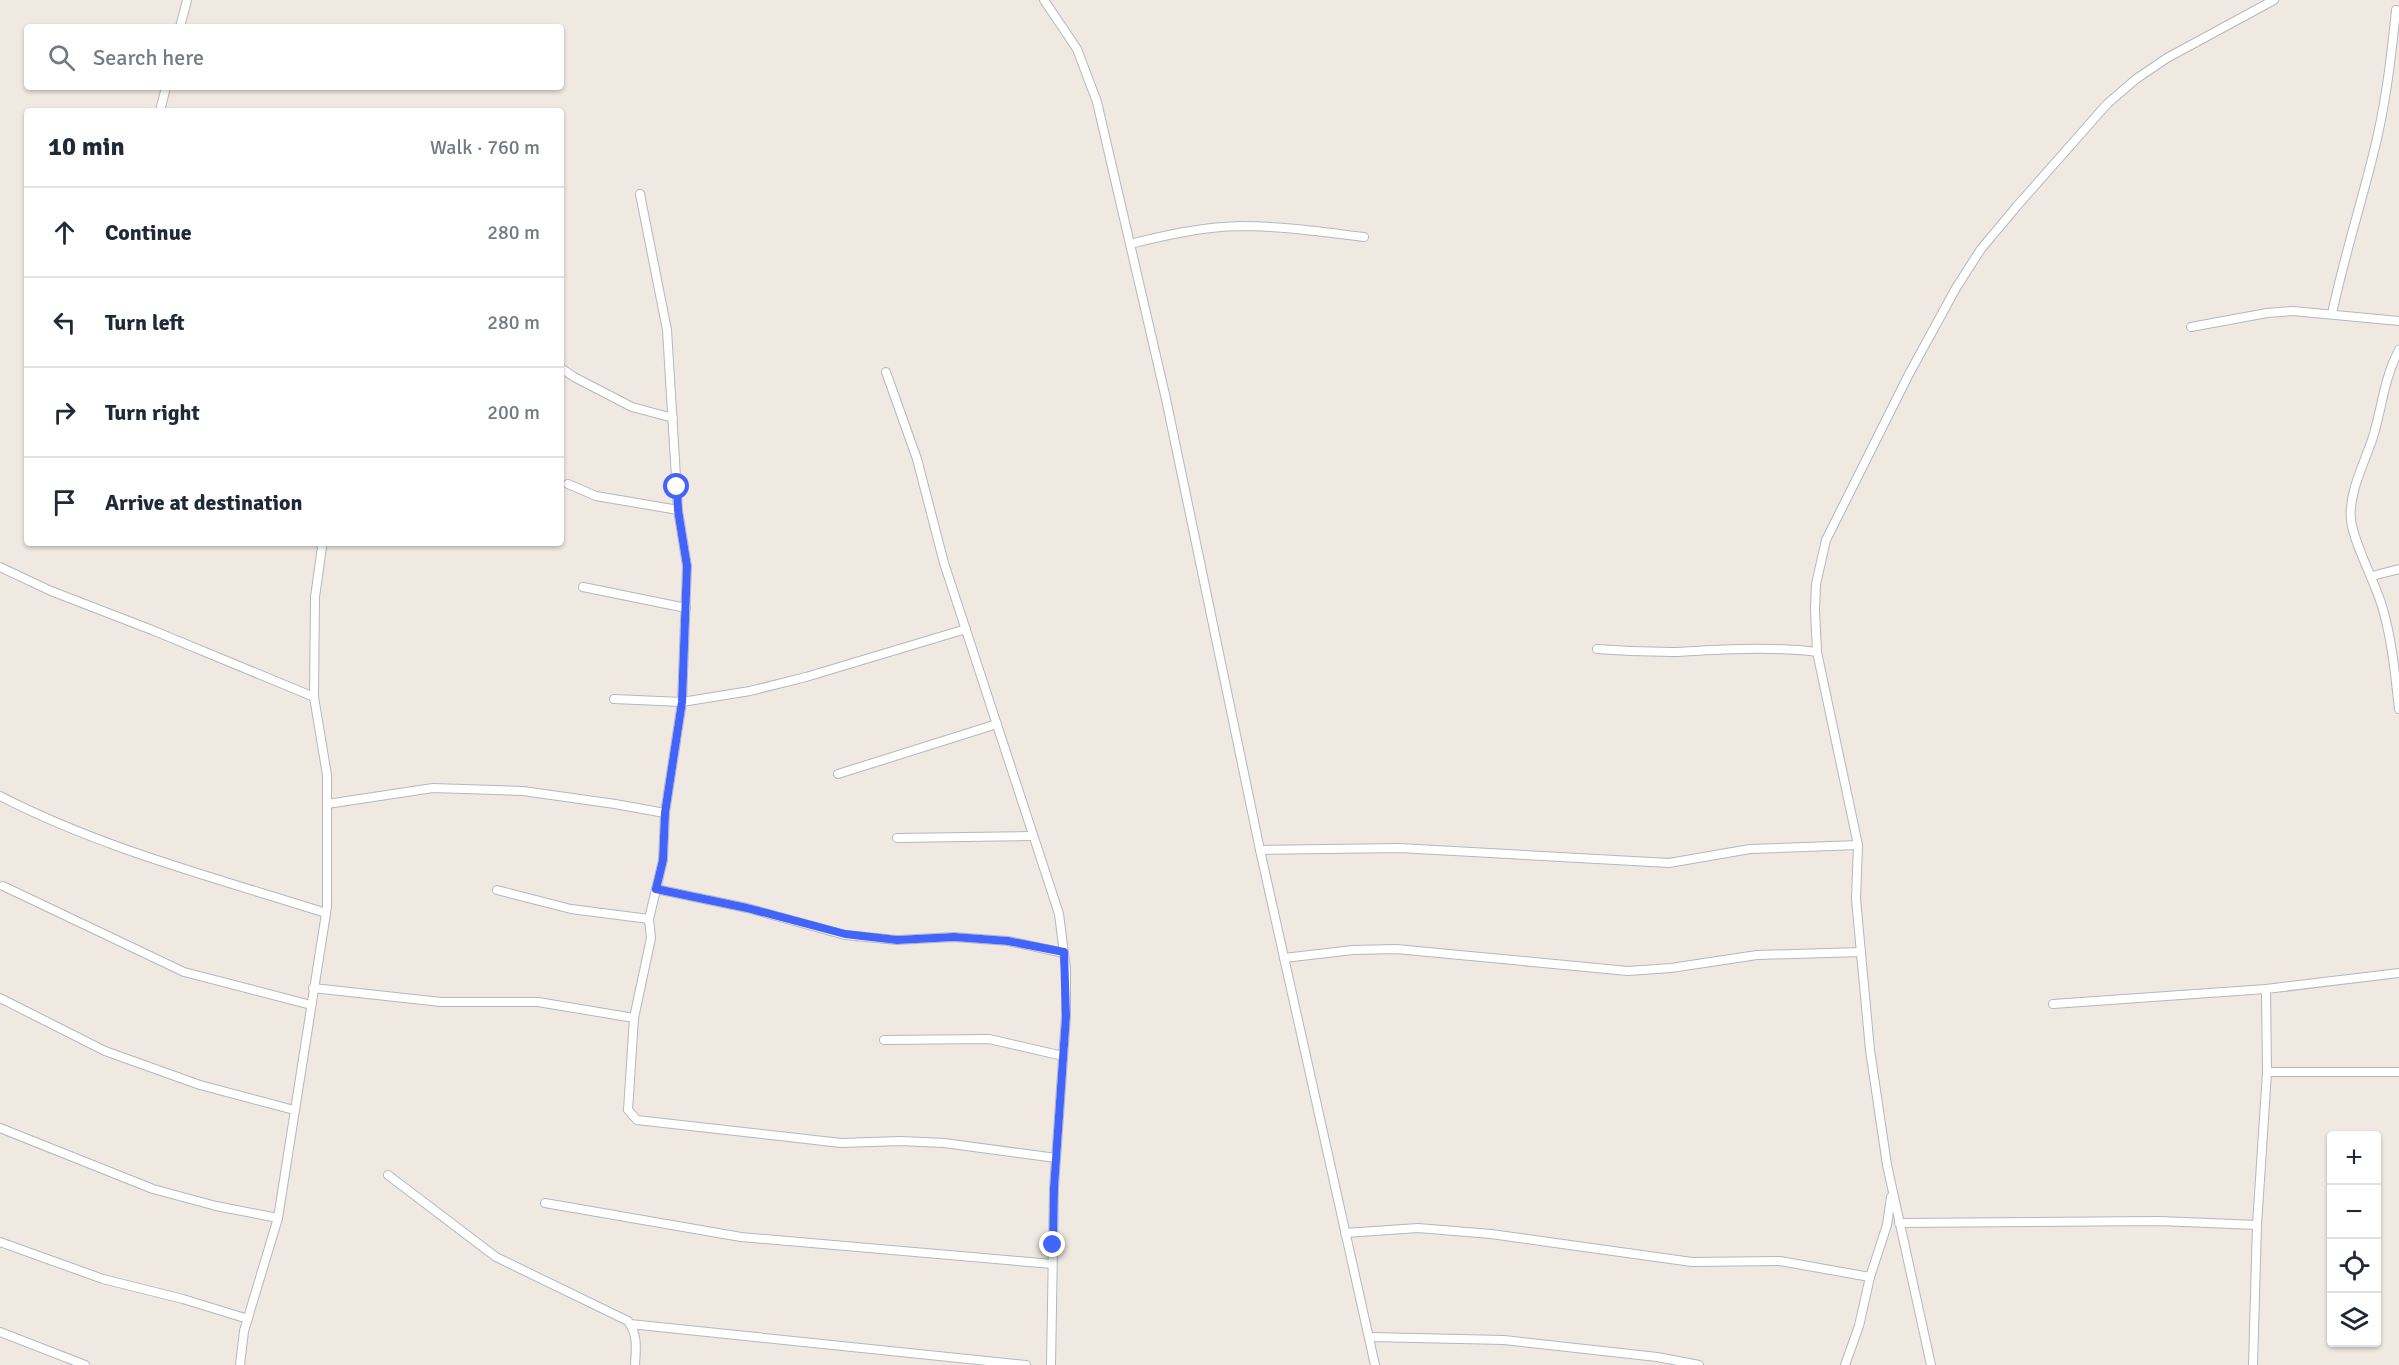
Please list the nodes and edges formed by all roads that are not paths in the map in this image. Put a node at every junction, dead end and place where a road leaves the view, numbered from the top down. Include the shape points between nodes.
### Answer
1 (187, 0) edge
2 (1044, 0) edge
3 (2274, 0) edge
4 (2396, 10) dead end
5 (181, 24) edge
6 (165, 90) edge
7 (161, 108) edge
8 (640, 194) dead end
9 (1364, 237) dead end
10 (1130, 244) junction
11 (2332, 314) junction
12 (2399, 321) edge
13 (2191, 327) dead end
14 (2399, 350) edge
15 (564, 370) edge
16 (886, 372) dead end
17 (673, 418) junction
18 (568, 484) dead end
19 (678, 510) junction
20 (322, 546) edge
21 (0, 567) edge
22 (2399, 569) edge
23 (2372, 576) junction
24 (583, 587) dead end
25 (686, 608) junction
26 (966, 629) junction
27 (1597, 650) dead end
28 (1817, 652) junction
29 (314, 697) junction
30 (614, 699) dead end
31 (682, 702) junction
32 (2399, 709) edge
33 (997, 724) junction
34 (838, 774) dead end
35 (0, 796) edge
36 (327, 804) junction
37 (665, 813) junction
38 (1032, 836) junction
39 (897, 838) dead end
40 (1858, 845) junction
41 (1260, 850) junction
42 (3, 886) dead end
43 (656, 889) junction
44 (496, 890) dead end
45 (326, 913) junction
46 (649, 919) junction
47 (1064, 952) junction
48 (1861, 952) junction
49 (1284, 958) junction
50 (2399, 973) edge
51 (314, 988) junction
52 (2265, 989) junction
53 (0, 998) edge
54 (2053, 1004) dead end
55 (311, 1005) junction
56 (634, 1018) junction
57 (884, 1040) dead end
58 (1063, 1056) junction
59 (2267, 1072) junction
60 (2399, 1072) edge
61 (294, 1110) junction
62 (0, 1128) edge
63 (1056, 1158) junction
64 (388, 1175) dead end
65 (1892, 1191) junction
66 (545, 1203) dead end
67 (278, 1218) junction
68 (1899, 1223) junction
69 (2257, 1225) junction
70 (1345, 1233) junction
71 (0, 1242) edge
72 (1052, 1264) junction
73 (1870, 1278) junction
74 (248, 1319) junction
75 (630, 1324) junction
76 (0, 1332) edge
77 (1370, 1337) junction
78 (85, 1365) edge
79 (240, 1365) edge
80 (635, 1365) edge
81 (1026, 1365) edge
82 (1051, 1365) edge
83 (1376, 1365) edge
84 (1699, 1365) edge
85 (1845, 1365) edge
86 (1931, 1365) edge
87 (2253, 1365) edge

1 - 5 street
2 - 10 street via 1077,49 1097,102
3 - 28 street via 2136,79 2107,104 1981,249 1910,374 1826,540 1816,584
4 - 11 street via 2373,158
6 - 7 street
8 - 17 street via 667,330
9 - 10 street via 1238,226 1173,233
10 - 41 street
11 - 12 street
11 - 13 street via 2267,313
14 - 23 street via 2388,372 2350,512
15 - 17 street via 632,407
16 - 26 street via 917,459
17 - 19 street
18 - 19 street via 596,496
19 - 25 street via 687,566
20 - 29 street via 315,597
21 - 29 street
22 - 23 street
23 - 32 street via 2392,648
24 - 25 street
25 - 31 street
26 - 31 street via 806,677
26 - 33 street
27 - 28 street
28 - 40 street
29 - 36 street via 327,775
30 - 31 street
31 - 37 street
33 - 34 street
33 - 38 street
35 - 45 street via 76,830 225,884
36 - 37 street via 433,788 523,791
36 - 45 street
37 - 43 street via 663,860
38 - 39 street
38 - 47 street via 1059,914
40 - 41 street via 1750,849 1669,863 1399,848
40 - 48 street via 1856,899
41 - 49 street
42 - 55 street via 184,972
43 - 46 street
43 - 47 street via 845,934 897,940 954,937 1008,941
44 - 46 street via 571,909
45 - 51 street
46 - 56 street via 651,938
47 - 58 street
48 - 49 street via 1757,955 1628,972 1396,949
48 - 65 street via 1870,1050
49 - 70 street
50 - 52 street
51 - 55 street
51 - 56 street via 441,1002 538,1002
52 - 54 street
52 - 59 street
53 - 61 street via 105,1051 200,1084
55 - 61 street
56 - 63 street via 628,1110 637,1120 841,1143 944,1143
57 - 58 street via 989,1039
58 - 63 street
59 - 60 street
59 - 69 street
61 - 67 street
62 - 67 street via 153,1189
63 - 72 street
64 - 75 street via 496,1257
65 - 68 street
65 - 73 street via 1887,1225
66 - 72 street via 741,1237
67 - 74 street
68 - 69 street via 2081,1220
68 - 86 street
69 - 87 street
70 - 73 street via 1446,1230 1692,1262 1780,1261
70 - 77 street
71 - 74 street via 103,1279
72 - 82 street
73 - 85 street
74 - 79 street
75 - 80 street via 636,1343
75 - 81 street
76 - 78 street
77 - 83 street
77 - 84 street via 1504,1340

